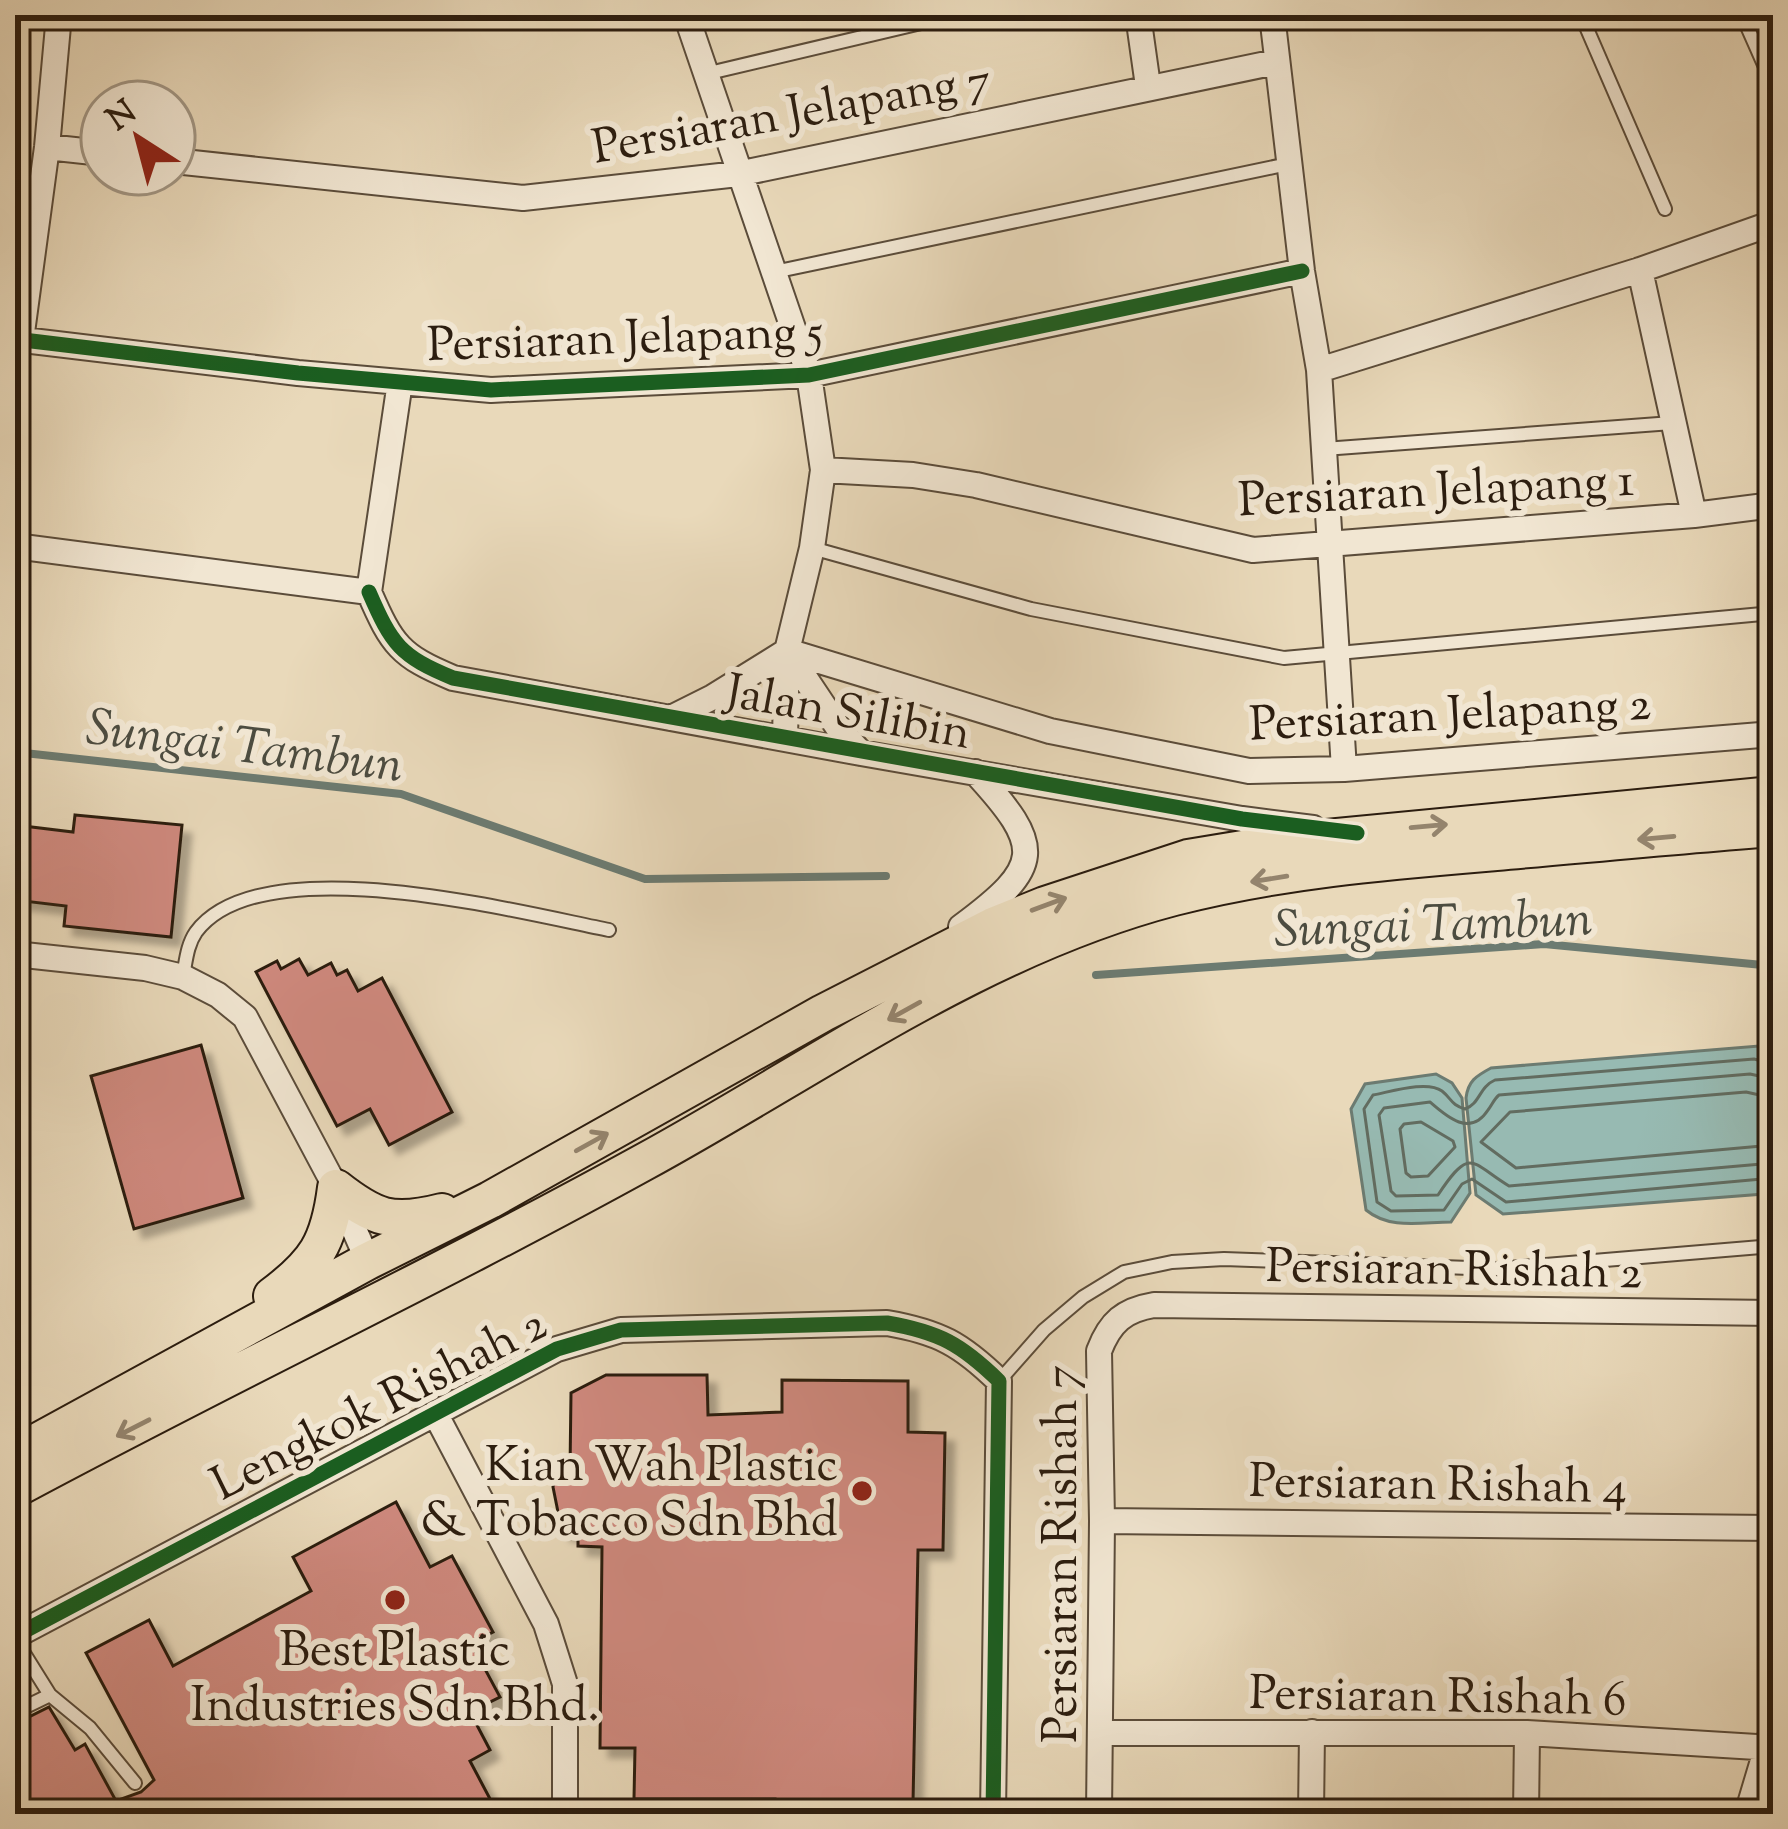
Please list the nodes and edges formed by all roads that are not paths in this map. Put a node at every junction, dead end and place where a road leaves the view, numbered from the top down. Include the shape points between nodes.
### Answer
1 (59, 15) edge
2 (686, 15) edge
3 (955, 15) edge
4 (1138, 15) edge
5 (1272, 15) edge
6 (1581, 15) edge
7 (1742, 15) edge
8 (1276, 62) junction
9 (704, 74) junction
10 (1773, 85) edge
11 (1148, 86) junction
12 (47, 147) junction
13 (78, 150) edge
14 (1292, 163) junction
15 (198, 164) edge
16 (737, 174) junction
17 (1665, 209) dead end
18 (1773, 223) edge
19 (1640, 270) junction
20 (1302, 271) junction
21 (773, 272) junction
22 (18, 340) edge
23 (1319, 370) junction
24 (809, 375) junction
25 (400, 382) junction
26 (1672, 423) junction
27 (1322, 449) junction
28 (823, 470) junction
29 (1773, 505) edge
30 (1694, 515) junction
31 (1329, 544) junction
32 (15, 546) edge
33 (812, 548) junction
34 (369, 592) junction
35 (1773, 613) edge
36 (788, 651) junction
37 (1336, 651) junction
38 (671, 718) junction
39 (1773, 734) edge
40 (785, 738) junction
41 (861, 753) junction
42 (1344, 769) junction
43 (975, 772) junction
44 (1773, 796) edge
45 (1773, 828) edge
46 (1357, 833) junction
47 (609, 930) dead end
48 (15, 954) edge
49 (931, 956) junction
50 (183, 977) junction
51 (608, 1182) junction
52 (335, 1188) junction
53 (490, 1200) junction
54 (1773, 1246) edge
55 (368, 1261) junction
56 (1134, 1309) joint
57 (1773, 1313) edge
58 (172, 1370) junction
59 (999, 1381) junction
60 (204, 1391) junction
61 (435, 1413) junction
62 (15, 1454) edge
63 (15, 1489) edge
64 (1102, 1520) junction
65 (1773, 1528) edge
66 (15, 1637) edge
67 (50, 1695) junction
68 (15, 1712) edge
69 (1100, 1732) junction
70 (1312, 1732) junction
71 (1527, 1733) junction
72 (1771, 1740) edge
73 (135, 1783) dead end
74 (565, 1814) edge
75 (994, 1814) edge
76 (1099, 1814) edge
77 (1311, 1814) edge
78 (1526, 1814) edge
79 (1748, 1814) edge

1 - 12 street
2 - 9 street
3 - 9 lane
4 - 11 street
5 - 8 street
6 - 17 lane
7 - 10 lane
8 - 11 street, Persiaran Jelapang 7
8 - 14 street
9 - 16 street
11 - 16 street, Persiaran Jelapang 7
12 - 13 street
12 - 22 street
14 - 20 street
14 - 21 lane
15 - 16 street, Persiaran Jelapang 7 via 523,198
16 - 21 street
18 - 19 street
19 - 23 street
19 - 26 street
20 - 23 street
20 - 24 street, Persiaran Jelapang 5
21 - 24 street
22 - 25 street, Persiaran Jelapang 5
23 - 27 street
24 - 25 street, Persiaran Jelapang 5 via 491,390
24 - 28 street
25 - 34 street
26 - 27 lane
26 - 30 street
27 - 31 street
28 - 31 street, Persiaran Jelapang 1 via 976,485 1253,550
28 - 33 street
29 - 30 street, Persiaran Jelapang 1
30 - 31 street, Persiaran Jelapang 1
31 - 37 street
32 - 34 street
33 - 36 street
33 - 37 lane via 1054,613 1283,658
34 - 38 street, Jalan Silibin via 388,636 435,671
35 - 37 lane
36 - 38 street
36 - 40 street
36 - 41 street
36 - 42 street, Persiaran Jelapang 2 via 1051,731 1249,771
37 - 42 street
38 - 40 street, Jalan Silibin
39 - 42 street, Persiaran Jelapang 2
40 - 41 street, Jalan Silibin
41 - 43 street, Jalan Silibin
43 - 46 street, Jalan Silibin
43 - 49 street via 1019,824 1023,871 1005,896
46 -> 44 main road, Jalan Silibin
45 -> 51 main road via 1424,858 1173,897 958,980
49 -> 46 main road, Jalan Silibin via 1046,905 1188,858
47 - 50 lane via 434,897 300,887 218,912 196,932
48 - 50 street
53 -> 49 main road, Jalan Silibin
50 - 52 street via 245,1017
51 - 55 main road via 520,1208 404,1271 383,1272
51 - 60 main road
52 - 53 main road via 394,1220
52 - 55 street
52 - 58 main road via 331,1226 304,1270
53 - 55 main road, Jalan Silibin
54 - 59 lane via 1496,1269 1172,1262 1124,1272 1083,1298
55 - 58 main road, Jalan Silibin
55 - 60 main road via 357,1296 260,1349
56 - 57 street, Persiaran Rishah 2
56 - 64 street, Persiaran Rishah 7 via 1106,1331 1099,1352
58 - 62 main road, Jalan Silibin
59 - 61 street, Lengkok Rishah 2 via 967,1350 931,1331 887,1323 621,1330 556,1348
59 - 75 street, Persiaran Rishah 7
60 -> 63 main road
61 - 66 street, Lengkok Rishah 2
61 - 74 street via 546,1624 566,1684
64 - 65 street, Persiaran Rishah 4
64 - 69 street, Persiaran Rishah 7
66 - 67 lane
67 - 68 lane
67 - 73 lane
69 - 70 street, Persiaran Rishah 6
69 - 76 street, Persiaran Rishah 7
70 - 71 street, Persiaran Rishah 6
70 - 77 street
71 - 72 street, Persiaran Rishah 6
71 - 78 street
72 - 79 street

